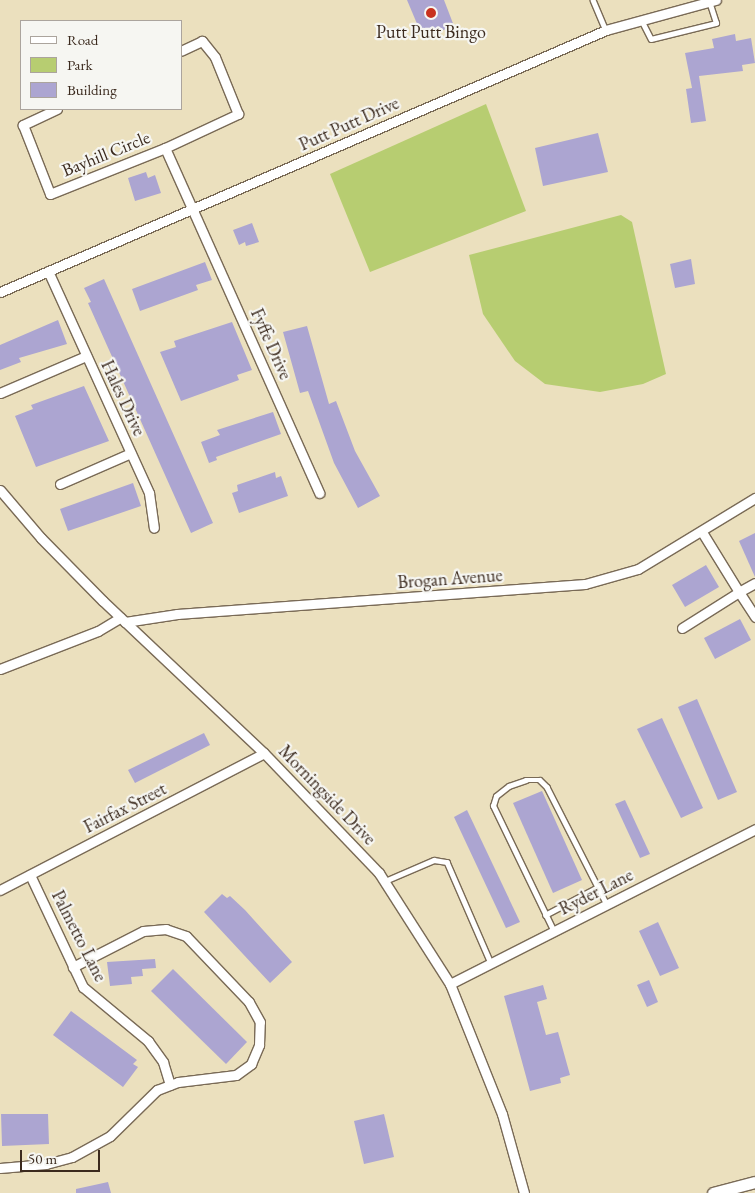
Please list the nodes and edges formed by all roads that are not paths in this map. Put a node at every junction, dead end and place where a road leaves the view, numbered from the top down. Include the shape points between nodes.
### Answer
1 (593, 0) edge
2 (711, 1) edge
3 (641, 19) junction
4 (606, 30) junction
5 (182, 51) edge
6 (55, 110) edge
7 (165, 148) junction
8 (192, 210) junction
9 (48, 271) junction
10 (0, 292) edge
11 (86, 356) junction
12 (0, 393) edge
13 (131, 453) junction
14 (60, 484) dead end
15 (0, 490) edge
16 (319, 493) dead end
17 (755, 498) edge
18 (154, 528) dead end
19 (702, 532) junction
20 (755, 583) edge
21 (739, 592) junction
22 (755, 618) edge
23 (123, 620) junction
24 (682, 628) dead end
25 (0, 669) edge
26 (264, 753) junction
27 (755, 829) edge
28 (30, 874) junction
29 (385, 881) junction
30 (598, 887) junction
31 (0, 890) edge
32 (607, 905) junction
33 (545, 915) junction
34 (554, 932) junction
35 (491, 963) junction
36 (73, 967) junction
37 (450, 984) junction
38 (170, 1085) junction
39 (0, 1168) edge
40 (755, 1182) edge
41 (524, 1193) edge
42 (713, 1193) edge

1 - 4 lane
2 - 3 street, Putt Putt Drive
2 - 3 lane via 716,23 651,39
3 - 4 street, Putt Putt Drive
4 - 8 street, Putt Putt Drive
5 - 7 street, Bayhill Circle via 202,41 215,57 238,114
6 - 7 street, Bayhill Circle via 23,125 50,194
7 - 8 street, Bayhill Circle
8 - 9 street, Putt Putt Drive
8 - 16 street, Fyffe Drive
9 - 10 street, Putt Putt Drive
9 - 11 street, Hales Drive
11 - 12 street, Hales Drive
11 - 13 street, Hales Drive
13 - 14 street, Hales Drive
13 - 18 street, Hales Drive via 149,492
15 - 23 street, Morningside Drive via 41,538
17 - 19 street, Brogan Avenue
19 - 21 street
19 - 23 street, Brogan Avenue via 638,569 585,584
20 - 21 street
21 - 22 street
21 - 24 street
23 - 25 street, Brogan Avenue
23 - 26 street, Morningside Drive
26 - 28 street, Fairfax Street
26 - 29 street, Morningside Drive
27 - 32 street, Ryder Lane
28 - 31 street, Fairfax Street
28 - 36 street, Palmetto Lane
29 - 35 lane via 434,860 447,862
29 - 37 street, Morningside Drive
30 - 32 lane
30 - 33 lane
30 - 33 lane via 547,787 540,780 526,780 509,786 496,796 493,806
32 - 34 street, Ryder Lane
33 - 34 lane
34 - 35 street, Ryder Lane
35 - 37 street, Ryder Lane
36 - 38 street, Palmetto Lane via 83,987 95,1000 148,1041 163,1062
36 - 38 street via 143,931 166,929 186,936 249,1002 260,1022 259,1045 251,1064 236,1075
37 - 41 street, Morningside Drive via 502,1114
38 - 39 street via 157,1090 138,1105 110,1136 72,1156 46,1164
40 - 42 street

